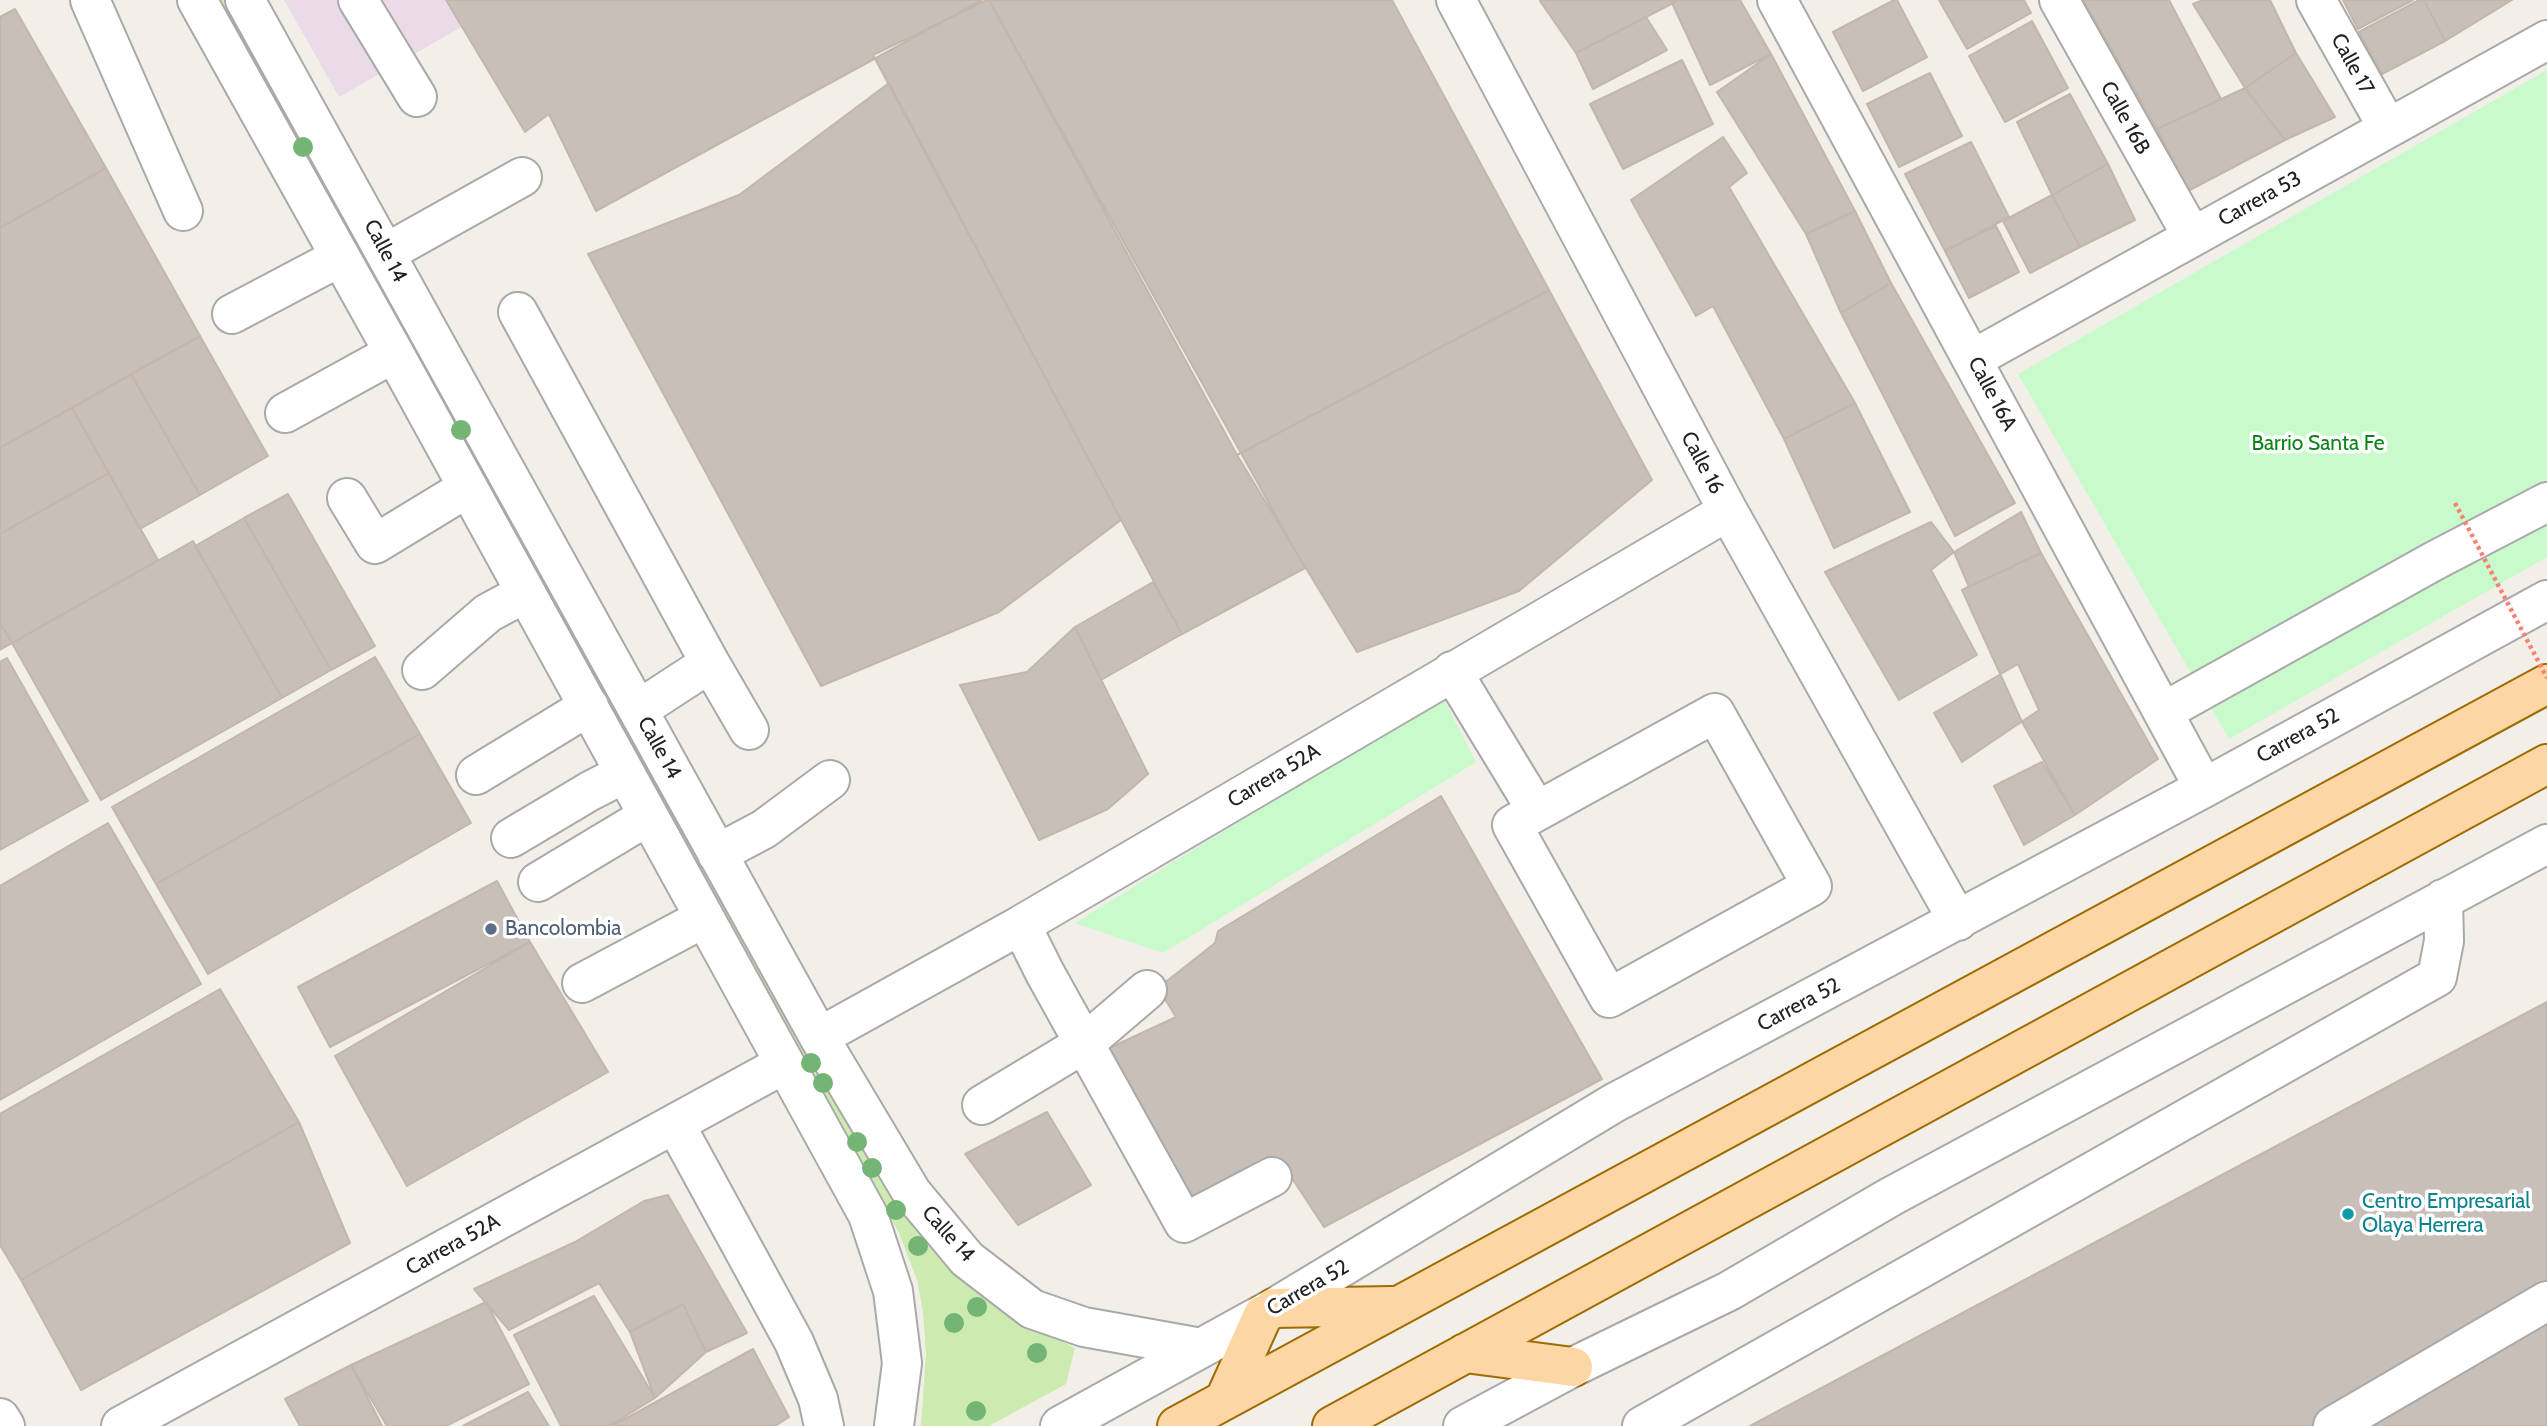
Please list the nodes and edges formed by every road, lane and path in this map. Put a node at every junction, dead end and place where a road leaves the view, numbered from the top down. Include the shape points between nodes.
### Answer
1 (90, 0) edge
2 (197, 0) edge
3 (245, 0) edge
4 (358, 0) edge
5 (1777, 0) edge
6 (2059, 0) edge
7 (2316, 0) edge
8 (1465, 3) edge
9 (2547, 40) edge
10 (417, 97) dead end
11 (2388, 128) junction
12 (522, 177) dead end
13 (183, 211) dead end
14 (2192, 236) junction
15 (386, 253) junction
16 (340, 257) junction
17 (518, 312) dead end
18 (232, 314) dead end
19 (394, 353) junction
20 (1973, 359) junction
21 (285, 413) dead end
22 (467, 488) junction
23 (347, 498) dead end
24 (2547, 502) edge
25 (2455, 503) dead end
26 (1728, 511) junction
27 (525, 593) junction
28 (2547, 600) edge
29 (710, 663) junction
30 (422, 670) dead end
31 (1451, 671) junction
32 (2547, 678) edge
33 (2547, 684) edge
34 (589, 706) junction
35 (638, 710) junction
36 (2163, 712) junction
37 (749, 730) dead end
38 (2547, 764) edge
39 (625, 773) junction
40 (476, 775) dead end
41 (830, 779) dead end
42 (2204, 788) junction
43 (1537, 811) junction
44 (648, 816) junction
45 (511, 838) dead end
46 (2547, 844) edge
47 (718, 854) junction
48 (538, 882) dead end
49 (2443, 899) junction
50 (704, 918) junction
51 (1958, 921) junction
52 (1021, 925) junction
53 (582, 983) dead end
54 (1147, 990) dead end
55 (820, 1037) junction
56 (1085, 1043) junction
57 (784, 1064) junction
58 (982, 1105) dead end
59 (675, 1124) junction
60 (1272, 1177) dead end
61 (2547, 1301) edge
62 (1398, 1306) junction
63 (1269, 1311) junction
64 (1201, 1348) junction
65 (1465, 1353) junction
66 (1573, 1367) junction
67 (1225, 1399) junction
68 (0, 1418) edge
69 (5, 1426) edge
70 (121, 1426) edge
71 (824, 1426) edge
72 (894, 1426) edge
73 (1060, 1426) edge
74 (1177, 1426) edge
75 (1332, 1426) edge
76 (1463, 1426) edge
77 (1642, 1426) edge
78 (2333, 1426) edge

1 - 13 street
2 - 16 street, Calle 14
3 - 15 street, Calle 14
4 - 10 street
5 - 20 street, Calle 16A
6 - 14 street, Calle 16B
7 - 11 street, Calle 17
8 - 26 street, Calle 16
9 - 11 street, Carrera 53
11 - 14 street, Carrera 53
12 - 15 street
14 - 20 street, Carrera 53
15 - 35 street, Calle 14
16 - 18 street
16 - 19 street, Calle 14
17 - 29 street
19 - 21 street
19 - 22 street, Calle 14
20 - 36 street, Calle 16A
22 - 23 street via 375,544
22 - 27 street, Calle 14
24 - 36 street
25 - 32 path, bridge
26 - 31 street, Carrera 52A
26 - 51 street, Calle 16
27 - 30 street via 488,613
27 - 34 street, Calle 14
28 - 42 street, Carrera 52
29 - 35 street
29 - 37 street
31 - 43 street
31 - 52 street, Carrera 52A
33 - 62 main road
34 - 39 street, Calle 14
34 - 40 street
35 - 47 street, Calle 14
36 - 42 street, Calle 16A
38 - 65 main road
39 - 44 street, Calle 14
39 - 45 street
41 - 47 street via 764,829
42 - 51 street, Carrera 52
43 - 43 street via 1512,825 1609,998 1812,886 1715,713
44 - 48 street
44 - 50 street, Calle 14
46 - 49 street
47 - 55 street, Calle 14
49 - 66 street via 1892,1196 1729,1291
49 - 77 street via 2444,941 2437,977
50 - 53 street
50 - 57 street, Calle 14
51 - 63 street, Carrera 52 via 1614,1103
52 - 55 street, Carrera 52A
52 - 56 street
54 - 56 street
55 - 64 street, Calle 14 via 912,1193 967,1259 1032,1309 1084,1327
56 - 58 street
56 - 60 street via 1184,1223
57 - 59 street, Carrera 52A
57 - 72 street, Calle 14 via 868,1215 893,1291 902,1363
59 - 70 street, Carrera 52A
59 - 71 street via 794,1342
61 - 78 street
62 - 63 main road
62 - 67 main road
63 - 64 street, Carrera 52
63 - 67 main road
64 - 73 street, Carrera 52
65 - 66 main road
65 - 75 main road
66 - 76 street
67 - 74 main road
68 - 69 street

